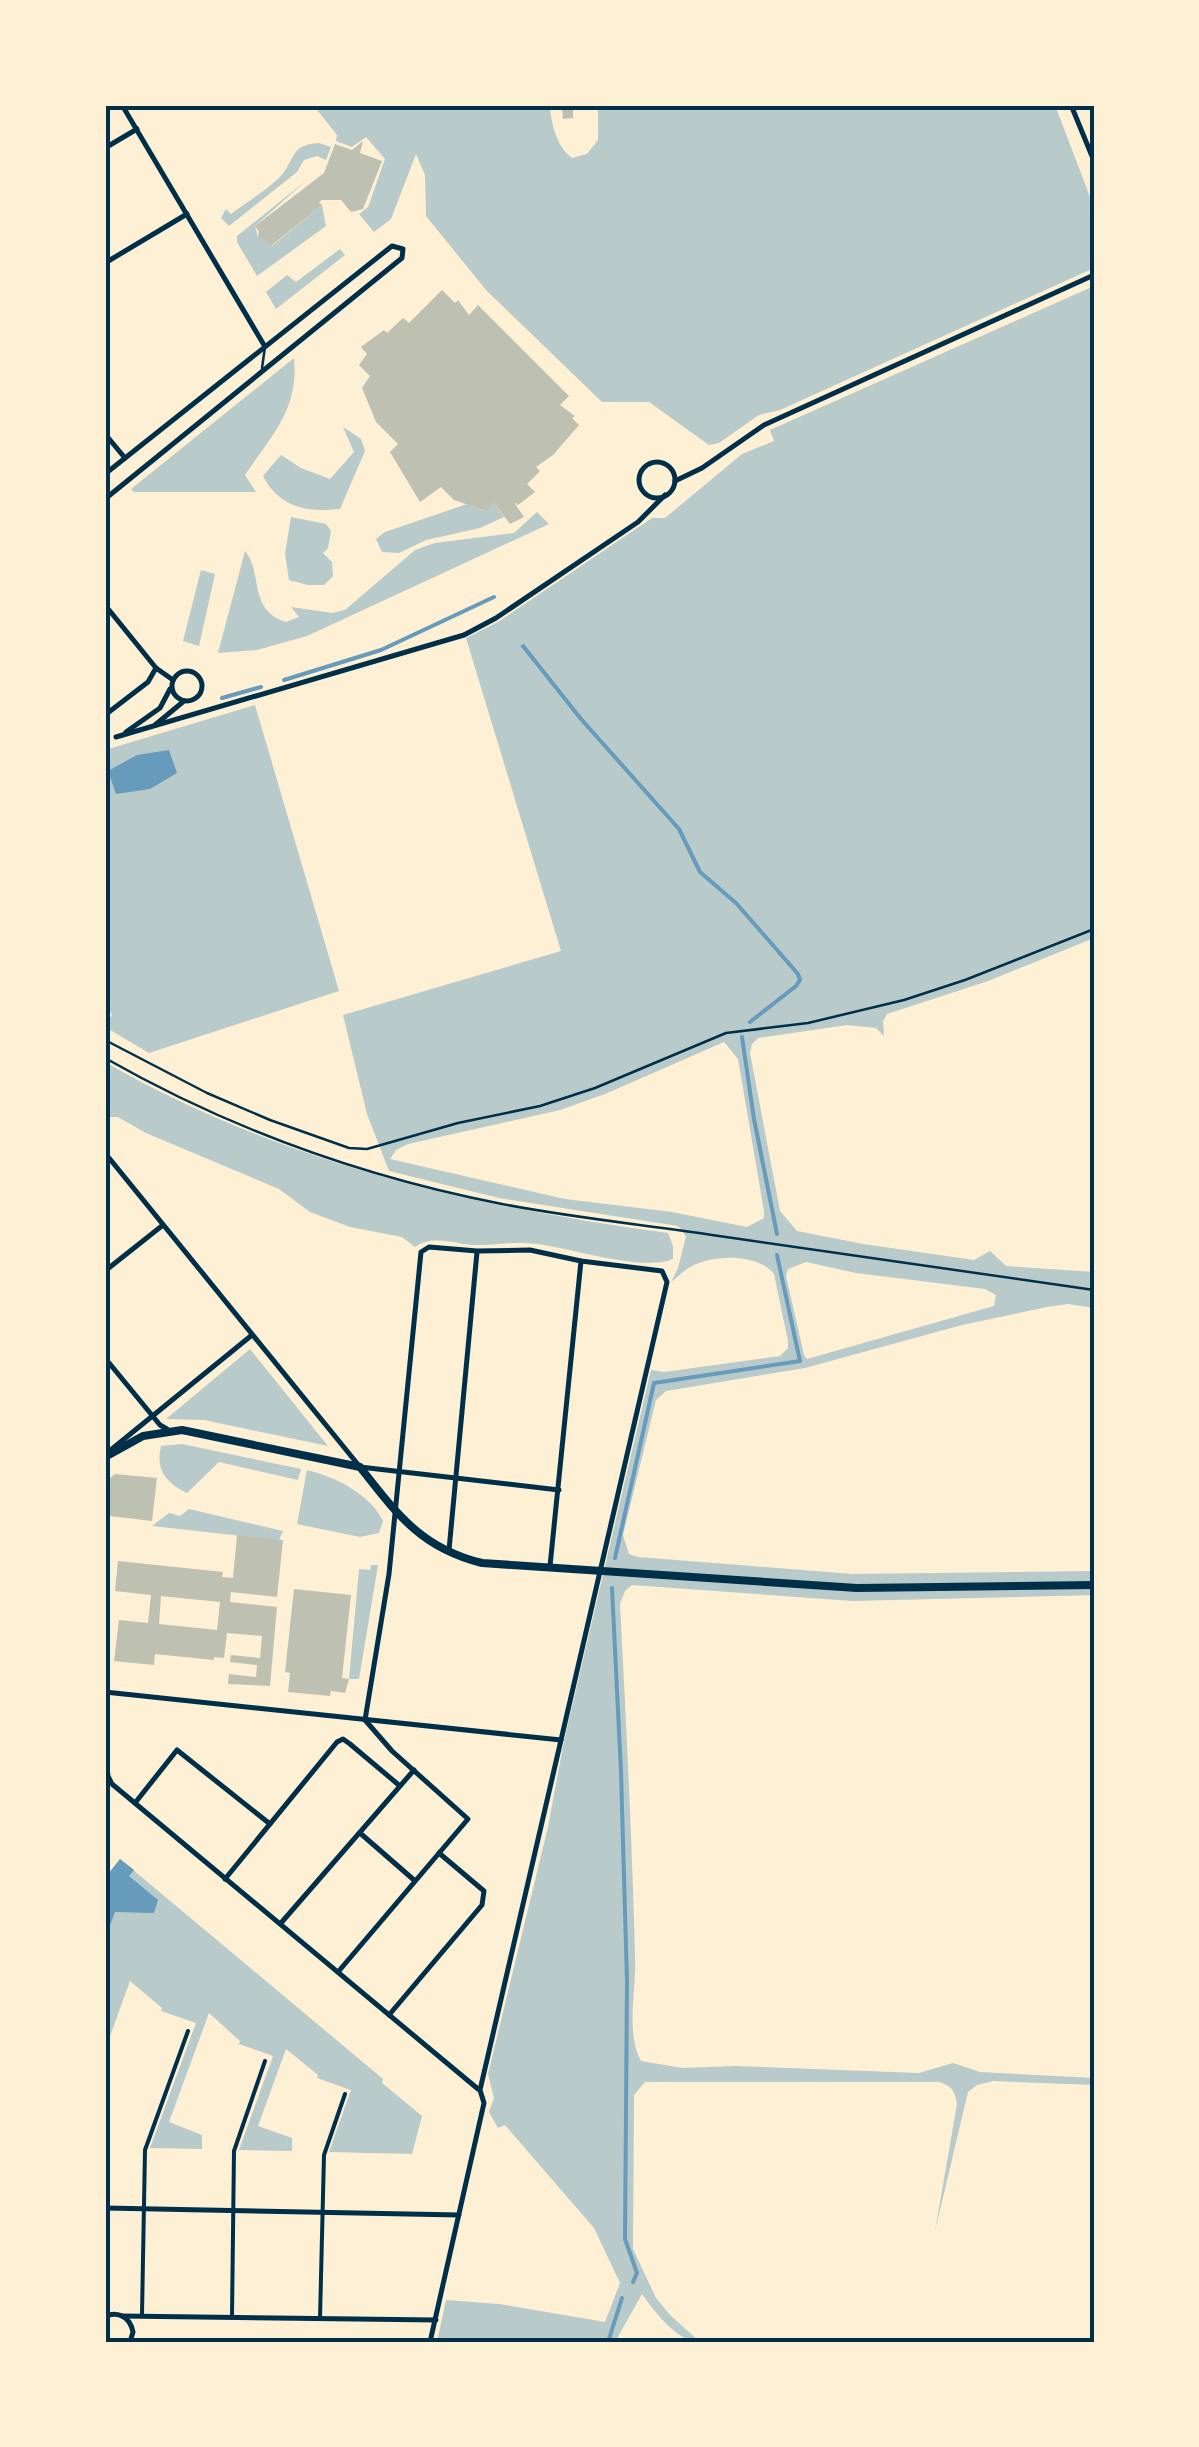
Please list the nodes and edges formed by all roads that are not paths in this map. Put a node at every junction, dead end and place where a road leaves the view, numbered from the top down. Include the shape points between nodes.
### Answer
1 (122, 105) edge
2 (1071, 105) edge
3 (136, 129) junction
4 (105, 148) edge
5 (1094, 161) edge
6 (187, 214) junction
7 (105, 263) edge
8 (1094, 275) edge
9 (264, 346) junction
10 (259, 374) junction
11 (105, 434) edge
12 (124, 458) junction
13 (105, 474) edge
14 (675, 481) junction
15 (665, 496) junction
16 (105, 498) edge
17 (105, 605) edge
18 (156, 668) junction
19 (172, 683) junction
20 (193, 700) junction
21 (184, 701) junction
22 (212, 709) junction
23 (105, 715) edge
24 (148, 729) junction
25 (105, 1153) edge
26 (163, 1224) junction
27 (478, 1252) junction
28 (581, 1261) junction
29 (105, 1271) edge
30 (252, 1334) junction
31 (105, 1358) edge
32 (151, 1415) junction
33 (170, 1430) junction
34 (105, 1456) edge
35 (360, 1467) junction
36 (398, 1474) junction
37 (456, 1478) junction
38 (558, 1490) junction
39 (396, 1513) junction
40 (449, 1553) junction
41 (550, 1568) junction
42 (600, 1572) junction
43 (1094, 1585) edge
44 (105, 1692) edge
45 (365, 1720) junction
46 (561, 1740) junction
47 (105, 1750) edge
48 (414, 1770) junction
49 (400, 1786) junction
50 (135, 1804) junction
51 (270, 1824) junction
52 (360, 1832) junction
53 (439, 1853) junction
54 (225, 1879) junction
55 (415, 1880) junction
56 (280, 1924) junction
57 (338, 1972) junction
58 (390, 2015) junction
59 (188, 2030) dead end
60 (266, 2060) dead end
61 (480, 2090) junction
62 (344, 2094) dead end
63 (105, 2208) edge
64 (144, 2208) junction
65 (234, 2210) junction
66 (323, 2212) junction
67 (459, 2216) junction
68 (142, 2314) junction
69 (105, 2316) edge
70 (122, 2316) junction
71 (232, 2316) junction
72 (320, 2318) junction
73 (436, 2320) junction
74 (130, 2342) edge
75 (430, 2342) edge

1 - 3 street
2 - 5 street
3 - 4 street
3 - 6 street
6 - 7 street
6 - 9 street
8 - 14 street via 764,425
9 - 10 lane
9 - 10 street via 392,246 402,249 402,258
9 - 12 street
10 - 16 street
11 - 12 street
12 - 13 street
14 - 15 street
14 - 15 street via 661,462 640,473 647,495
15 - 22 street via 638,522 480,628
17 - 18 street
18 - 19 street
18 - 23 street
19 - 20 street via 184,671 198,676 202,688
19 - 21 street
19 - 24 street via 151,716 113,739
20 - 21 street
20 - 22 street
21 - 24 street
22 - 24 street
25 - 26 street
26 - 29 street
26 - 30 street
27 - 28 street via 530,1250
27 - 36 street via 422,1249
27 - 37 street
28 - 38 street
28 - 42 street via 658,1270 667,1282
30 - 32 street
30 - 35 street
31 - 32 street
32 - 33 street
32 - 34 street
33 - 34 street
33 - 35 street
35 - 36 street
35 - 39 street
36 - 37 street
36 - 39 street
37 - 38 street
37 - 40 street
38 - 41 street
39 - 40 street
39 - 45 street
40 - 41 street via 482,1564
41 - 42 street
42 - 43 street via 857,1588
42 - 46 street
44 - 45 street
45 - 46 street
45 - 48 street
46 - 61 street
47 - 50 street via 108,1779
48 - 49 street
48 - 53 street via 468,1820
49 - 51 street via 342,1740
49 - 52 street
50 - 51 street via 177,1750
50 - 54 street
51 - 54 street
52 - 55 street
52 - 56 street
53 - 55 street
53 - 58 street via 484,1891 482,1905
54 - 56 street
55 - 57 street
56 - 57 street
57 - 58 street
58 - 61 street
59 - 64 street via 144,2150
60 - 65 street via 234,2151
61 - 67 street via 484,2104
62 - 66 street via 324,2154
63 - 64 street
64 - 65 street
64 - 68 street
65 - 66 street
65 - 71 street
66 - 67 street
66 - 72 street
67 - 73 street
68 - 70 street
68 - 71 street
69 - 70 street
70 - 74 street via 132,2327
71 - 72 street
72 - 73 street
73 - 75 street

